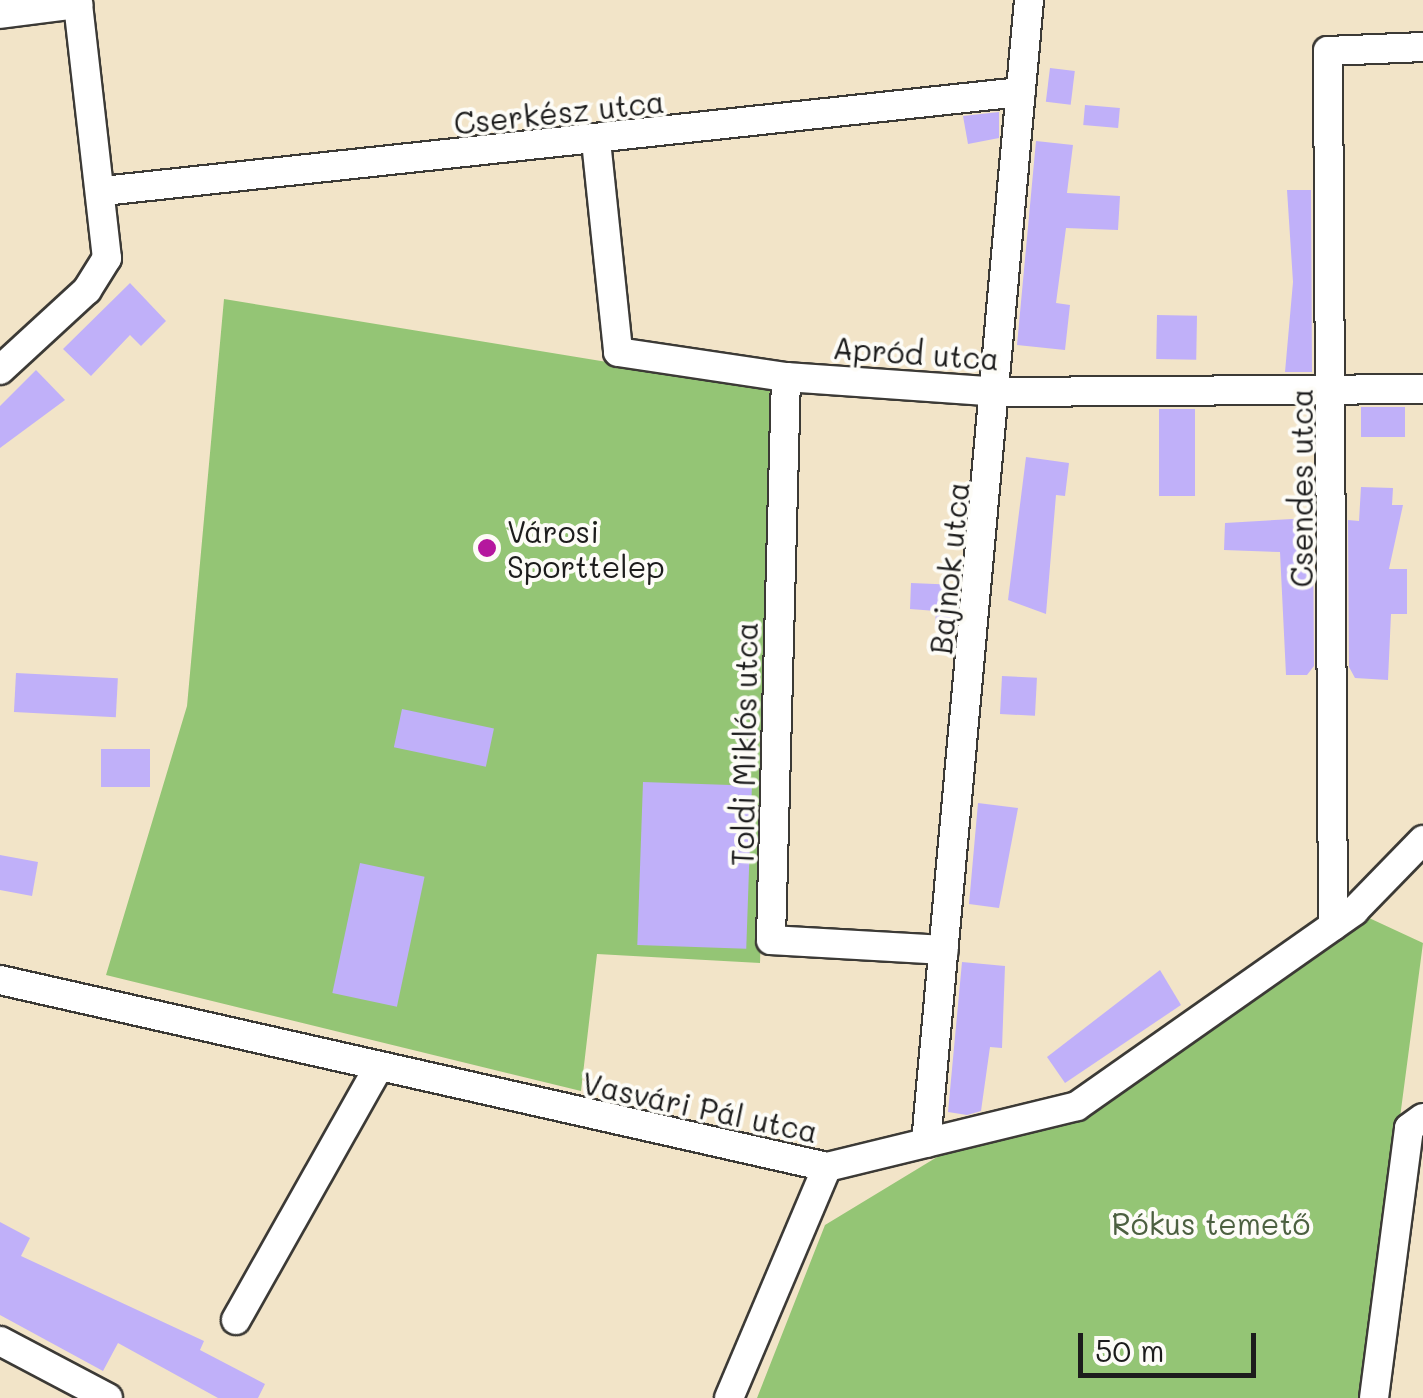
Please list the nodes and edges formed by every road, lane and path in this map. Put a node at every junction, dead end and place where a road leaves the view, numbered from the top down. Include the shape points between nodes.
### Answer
1 (1029, 0) edge
2 (0, 14) edge
3 (1423, 47) edge
4 (1022, 92) junction
5 (596, 141) junction
6 (103, 191) junction
7 (0, 370) edge
8 (786, 376) junction
9 (1423, 389) edge
10 (1334, 391) junction
11 (1000, 392) junction
12 (1423, 840) edge
13 (1334, 926) junction
14 (944, 950) junction
15 (0, 980) edge
16 (377, 1070) junction
17 (1423, 1118) edge
18 (926, 1143) junction
19 (826, 1166) junction
20 (236, 1320) dead end
21 (0, 1341) edge
22 (108, 1398) edge
23 (729, 1398) edge
24 (1374, 1398) edge

1 - 4 street, Bajnok utca
2 - 6 street via 78,4
3 - 10 street, Csendes utca via 1328,51
4 - 5 street, Cserkész utca
4 - 11 street, Bajnok utca
5 - 6 street, Cserkész utca
5 - 8 street, Apród utca via 618,352
6 - 7 street via 107,258 87,290
8 - 11 street, Apród utca
8 - 14 street, Toldi Miklós utca via 772,940
9 - 10 street, Apród utca
10 - 11 street, Apród utca
10 - 13 street, Csendes utca
11 - 14 street, Bajnok utca
12 - 13 street, Vasvári Pál utca
13 - 18 street, Vasvári Pál utca via 1076,1106
14 - 18 street, Bajnok utca
15 - 16 street, Vasvári Pál utca
16 - 19 street, Vasvári Pál utca
16 - 20 street
17 - 24 street via 1410,1128
18 - 19 street, Vasvári Pál utca
19 - 23 street
21 - 22 street

